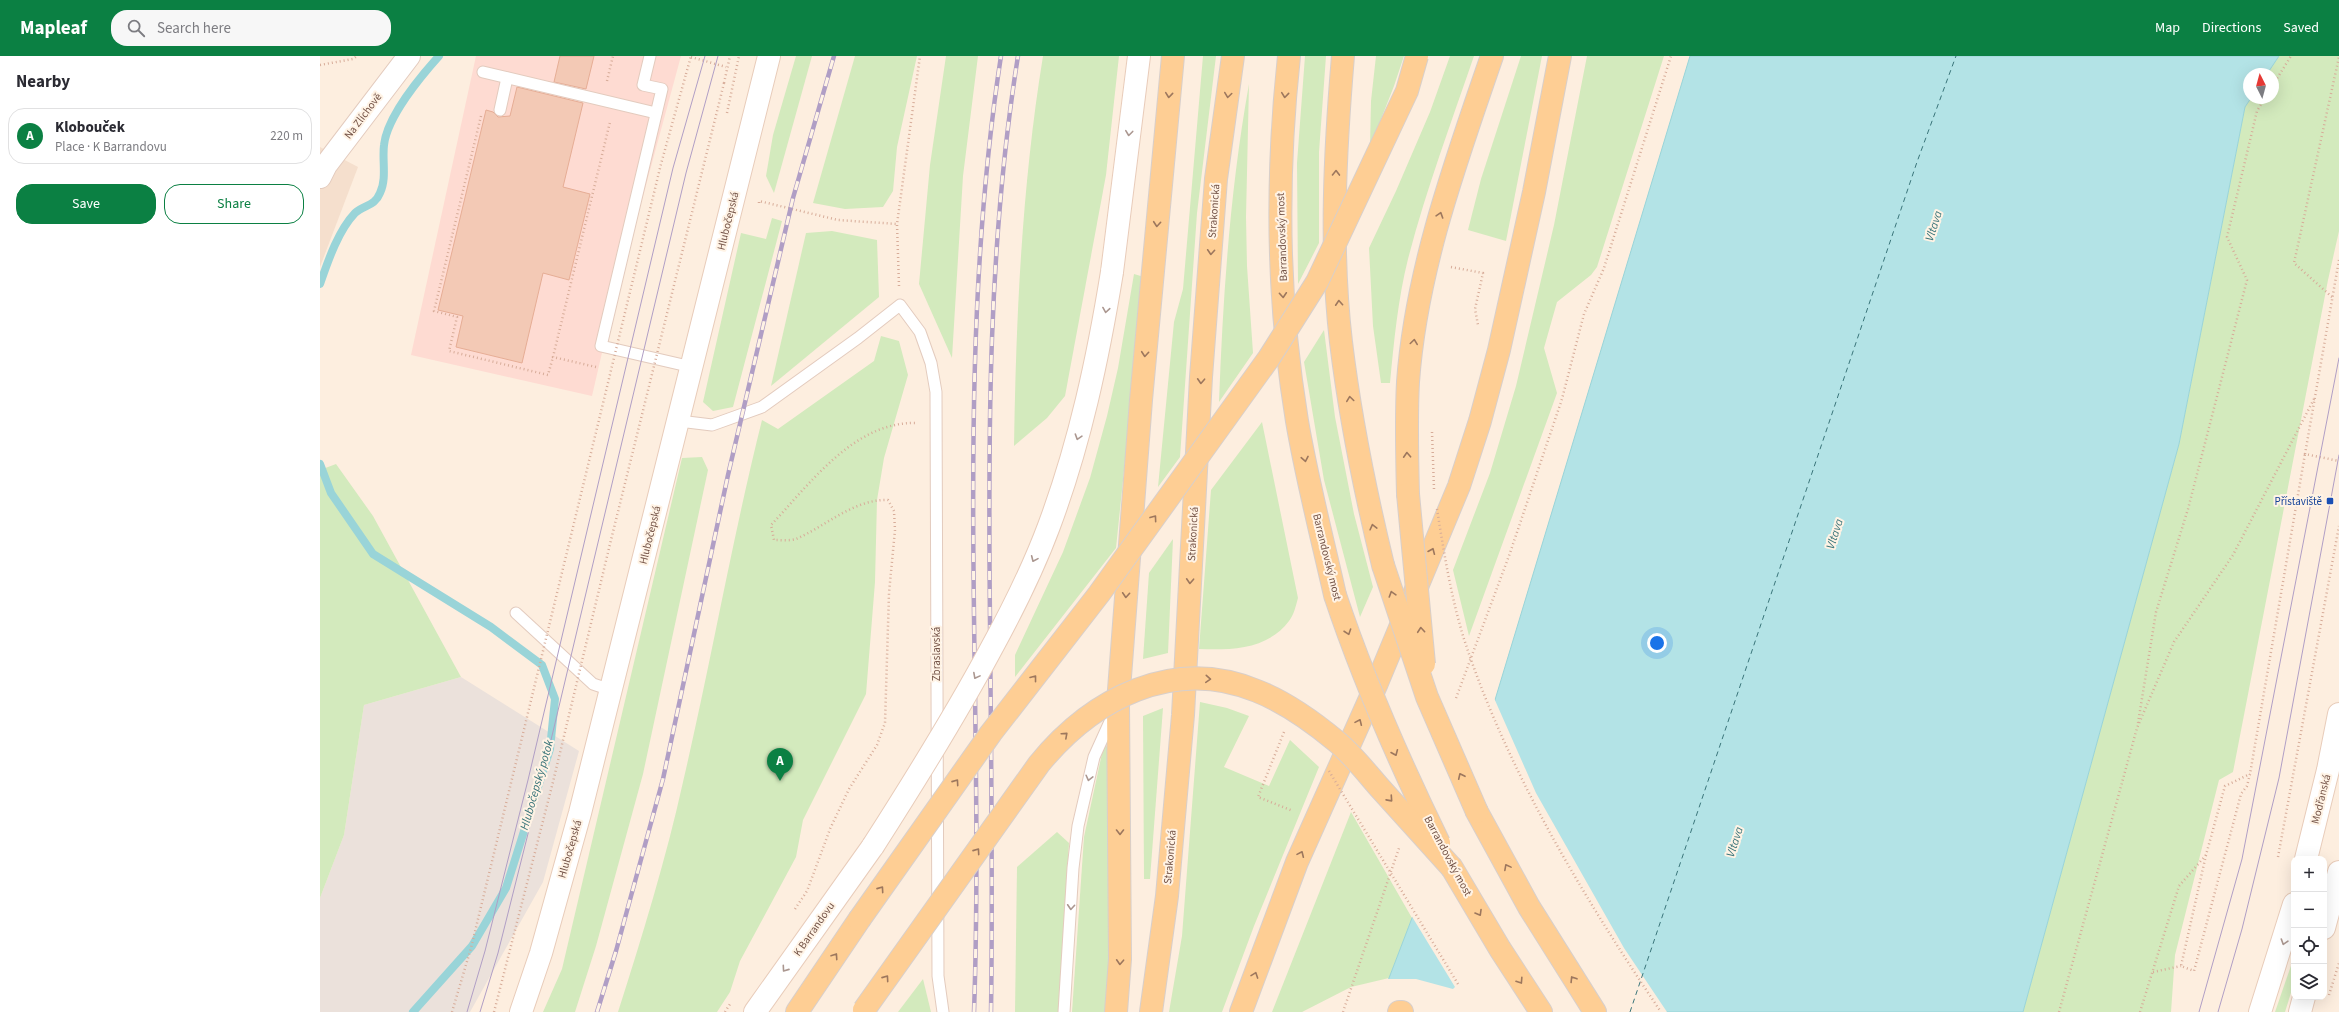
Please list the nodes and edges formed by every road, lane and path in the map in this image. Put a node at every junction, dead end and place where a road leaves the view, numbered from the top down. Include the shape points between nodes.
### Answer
1 (357, 56) edge
2 (409, 56) edge
3 (613, 56) edge
4 (650, 56) edge
5 (730, 56) edge
6 (768, 56) edge
7 (920, 56) edge
8 (1173, 56) edge
9 (1233, 56) edge
10 (1289, 56) edge
11 (1343, 56) edge
12 (1417, 56) edge
13 (1492, 56) edge
14 (1560, 56) edge
15 (1671, 56) edge
16 (2291, 56) edge
17 (691, 57) edge
18 (2339, 57) edge
19 (1139, 59) edge
20 (320, 65) edge
21 (726, 67) junction
22 (483, 72) dead end
23 (2279, 75) edge
24 (507, 78) junction
25 (603, 101) junction
26 (615, 104) junction
27 (2261, 104) edge
28 (500, 110) dead end
29 (482, 113) dead end
30 (656, 113) junction
31 (320, 177) edge
32 (759, 201) dead end
33 (897, 224) junction
34 (1452, 259) dead end
35 (2339, 260) edge
36 (1450, 266) junction
37 (1448, 274) dead end
38 (2332, 297) junction
39 (900, 305) junction
40 (1475, 309) dead end
41 (553, 357) junction
42 (598, 367) dead end
43 (692, 367) junction
44 (605, 369) dead end
45 (612, 370) dead end
46 (649, 379) dead end
47 (657, 381) dead end
48 (2314, 399) junction
49 (679, 421) junction
50 (935, 424) junction
51 (1433, 424) dead end
52 (2305, 454) junction
53 (2339, 461) edge
54 (1434, 493) dead end
55 (1435, 501) dead end
56 (2339, 526) edge
57 (516, 613) dead end
58 (611, 690) junction
59 (1427, 697) junction
60 (1455, 701) dead end
61 (1118, 703) junction
62 (2339, 714) edge
63 (1278, 726) dead end
64 (2137, 728) junction
65 (1285, 730) junction
66 (1290, 734) dead end
67 (1325, 767) dead end
68 (2250, 774) junction
69 (1297, 813) dead end
70 (1402, 841) dead end
71 (2206, 855) junction
72 (2307, 856) edge
73 (2278, 858) dead end
74 (1452, 868) junction
75 (2339, 872) edge
76 (794, 910) dead end
77 (2291, 914) edge
78 (2327, 917) edge
79 (2339, 963) edge
80 (2181, 966) junction
81 (2153, 972) junction
82 (1458, 984) dead end
83 (2329, 998) dead end
84 (733, 999) dead end
85 (2303, 1000) edge
86 (863, 1011) edge
87 (452, 1012) edge
88 (494, 1012) edge
89 (522, 1012) edge
90 (725, 1012) edge
91 (755, 1012) edge
92 (797, 1012) edge
93 (943, 1012) edge
94 (1064, 1012) edge
95 (1116, 1012) edge
96 (1151, 1012) edge
97 (1241, 1012) edge
98 (1343, 1012) edge
99 (1541, 1012) edge
100 (1595, 1012) edge
101 (1661, 1012) edge
102 (2059, 1012) edge
103 (2140, 1012) edge
104 (2260, 1012) edge
105 (2300, 1012) edge

1 - 20 path
2 - 31 main road, Na Zlíchově via 326,165
3 - 25 path
4 - 30 lane via 643,85 662,89
5 - 21 path
6 - 43 main road, Hlubočepská
7 - 33 path
8 -> 61 main road via 1141,400
9 -> 96 main road, Strakonická via 1212,226 1201,376 1183,716 1167,896
10 -> 74 main road, Barrandovský most, bridge via 1280,180 1281,264 1297,421 1335,595 1358,663 1399,762
59 -> 11 main road, bridge via 1383,565 1367,499 1341,342 1335,204 1336,128
92 -> 12 main road, bridge via 991,733 1099,594 1269,358 1317,282 1407,91
59 -> 13 main road, bridge via 1408,494 1408,380 1420,294 1436,228
97 -> 14 main road via 1297,862 1377,683 1461,478 1499,350 1534,192
15 - 60 path via 1604,268 1584,314 1559,407 1510,553
16 - 23 path
17 - 21 path
17 - 87 path, bridge via 659,172 475,933
18 - 38 path via 2294,263
19 -> 91 main road, K Barrandovu, bridge via 1101,341 1083,422 1049,526 1013,608 923,768 873,846
21 - 88 path, bridge via 553,782
22 - 24 lane
24 - 25 lane
24 - 28 lane
25 - 26 lane
26 - 30 lane
26 - 41 path
27 - 64 path via 2257,111 2226,237 2248,280 2188,509 2156,612
29 - 41 path via 434,311 457,317 449,351 548,375
30 - 43 lane via 601,346
32 - 33 path via 838,220
33 - 39 path
34 - 36 path
35 - 38 path
36 - 37 path
36 - 40 path via 1483,273
38 - 48 path
39 - 49 lane via 762,407 712,425
39 - 50 lane, Zbraslavská via 920,332 931,363 936,392
41 - 42 path
43 - 49 main road, Hlubočepská
44 - 45 path
46 - 47 path
48 - 52 path
48 - 64 path via 2233,555 2174,642
49 - 58 main road, Hlubočepská
50 - 76 path via 909,423 878,430 854,443 819,473 771,525 774,540 795,539 831,518 877,500 888,500 894,511 885,723 876,745 849,789 830,829 807,891
50 - 93 lane, Zbraslavská via 938,976
51 - 54 path, bridge
52 - 53 path
52 - 68 path
55 - 101 path, bridge via 1448,579 1481,687 1530,796 1622,955
56 - 73 path
57 - 58 lane via 593,684
58 - 89 main road, Hlubočepská via 574,835
100 -> 59 main road, bridge via 1529,908 1477,812
61 -> 94 lane via 1094,757 1078,826
61 -> 95 main road via 1120,959
62 - 72 main road, Modřanská
63 - 65 path
64 - 102 path
65 - 66 path
65 - 69 path via 1258,797
67 - 82 path, bridge via 1352,807 1383,863
68 - 71 path via 2225,786
68 - 80 path via 2248,786 2241,794 2194,970
70 - 98 path
71 - 80 path
71 - 81 path via 2179,886
86 -> 74 main road, bridge via 1058,741 1080,721 1105,705 1131,692 1158,684 1193,678 1236,683 1279,701 1336,741
74 -> 99 main road, Barrandovský most
75 - 78 main road
77 -> 104 main road
79 - 83 path
80 - 81 path
81 - 103 path
84 - 90 path
85 - 105 main road

